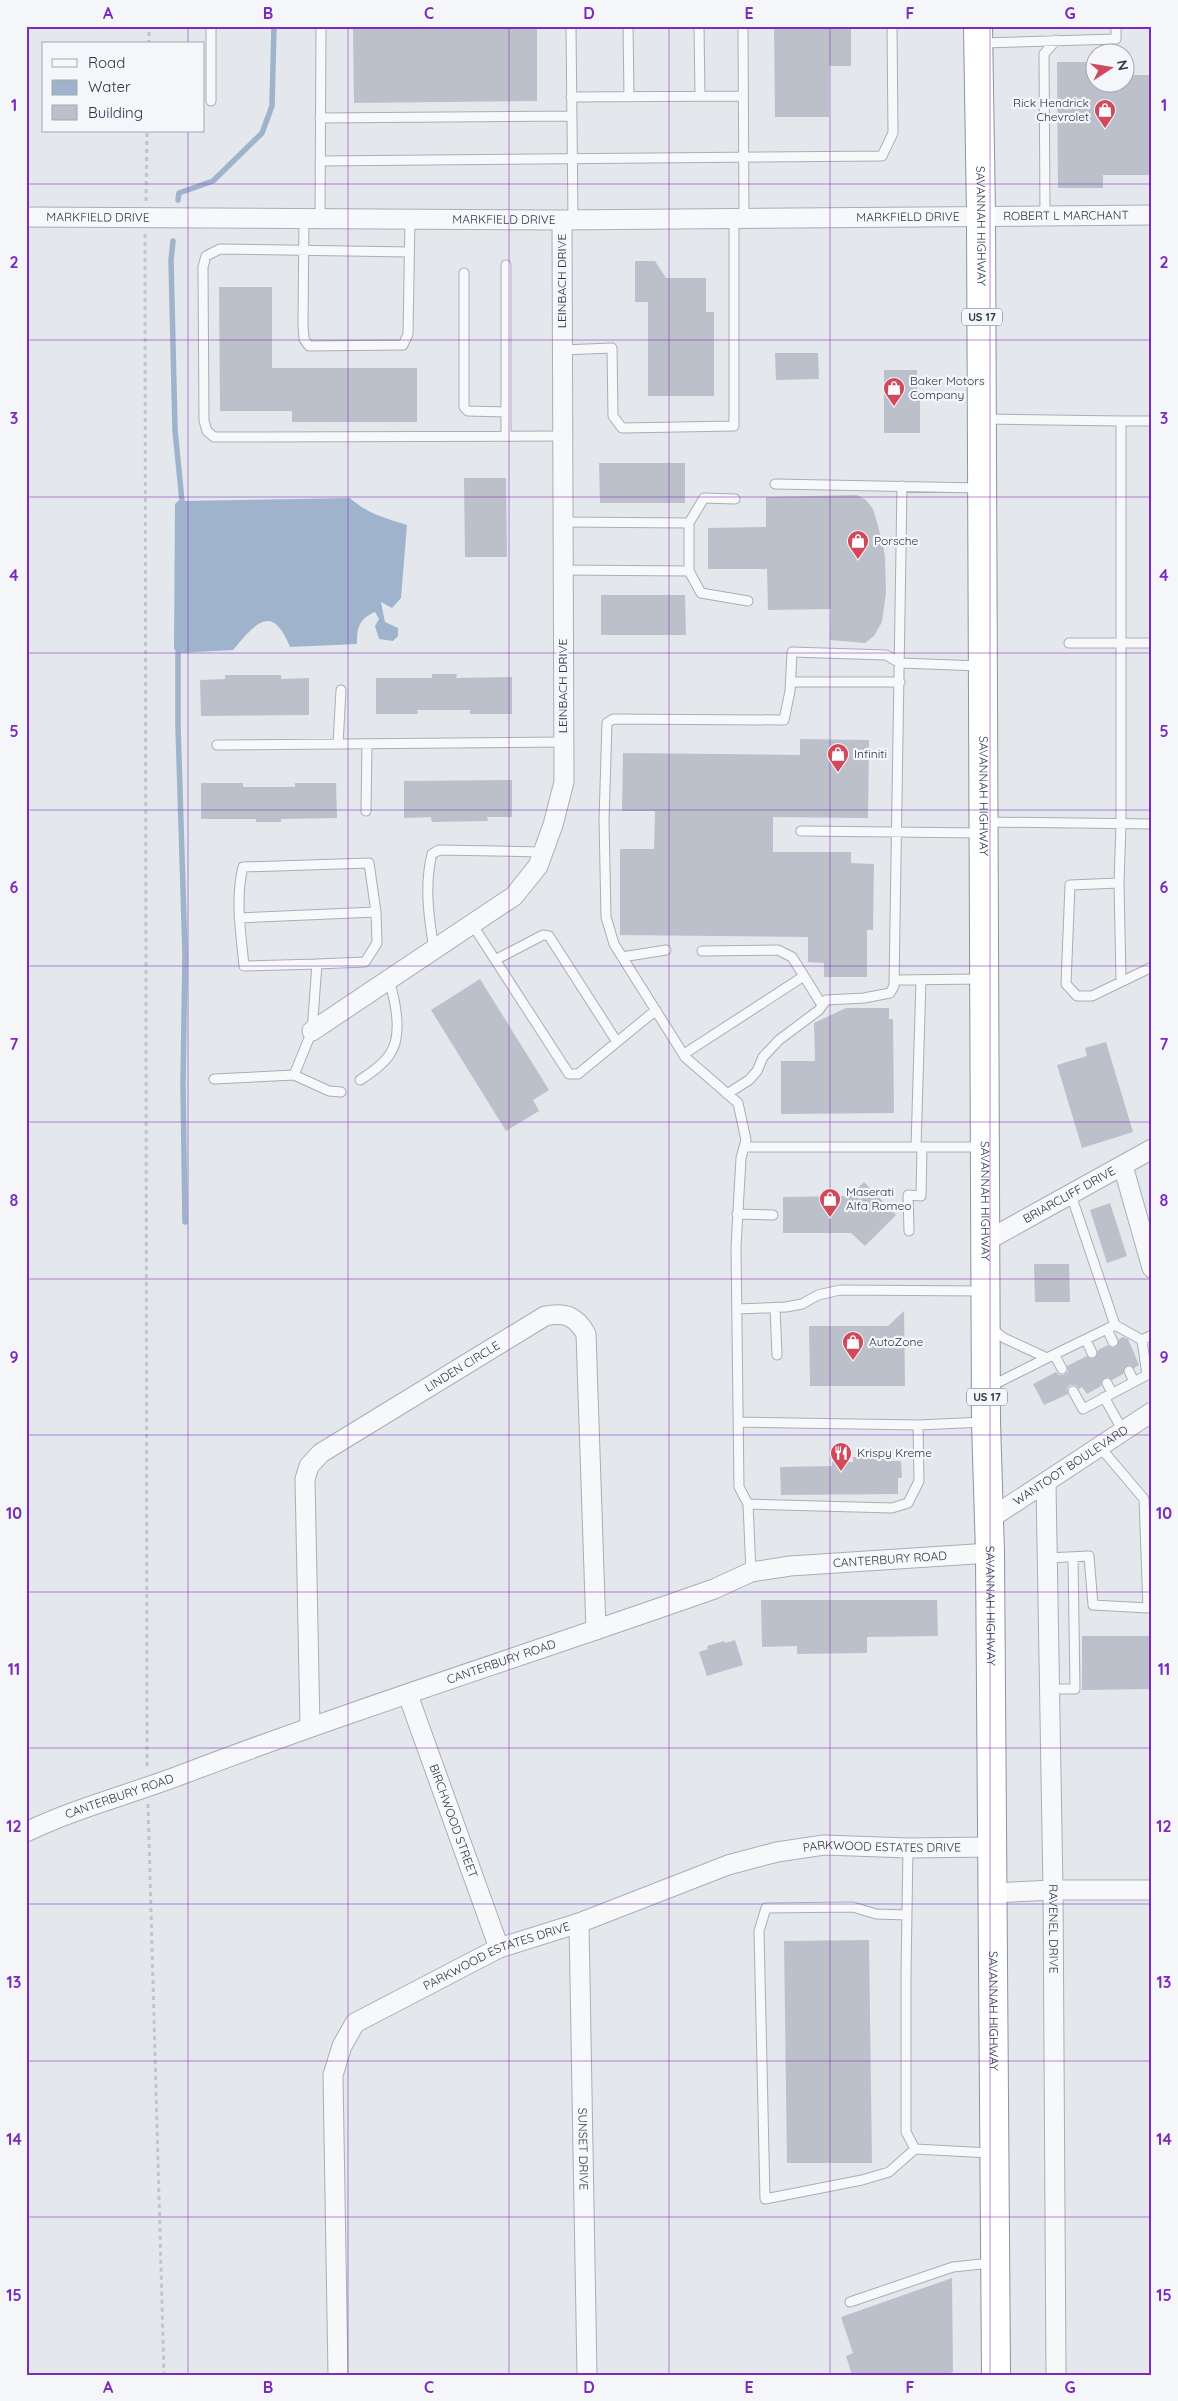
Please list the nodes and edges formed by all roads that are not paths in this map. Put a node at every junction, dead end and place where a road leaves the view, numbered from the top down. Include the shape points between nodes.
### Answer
1 (211, 26) edge
2 (320, 26) edge
3 (571, 26) edge
4 (628, 26) edge
5 (699, 26) edge
6 (743, 26) edge
7 (892, 26) edge
8 (1116, 26) edge
9 (978, 34) edge
10 (1056, 40) junction
11 (700, 96) junction
12 (743, 96) junction
13 (571, 97) junction
14 (629, 97) junction
15 (212, 101) dead end
16 (572, 116) junction
17 (320, 118) junction
18 (744, 158) junction
19 (572, 160) junction
20 (320, 161) junction
21 (981, 215) junction
22 (1045, 215) junction
23 (1152, 215) edge
24 (26, 217) edge
25 (312, 217) junction
26 (410, 218) junction
27 (739, 218) junction
28 (568, 220) junction
29 (304, 250) junction
30 (409, 252) junction
31 (506, 265) dead end
32 (464, 273) dead end
33 (562, 350) junction
34 (506, 412) junction
35 (982, 418) junction
36 (1121, 421) junction
37 (1152, 421) edge
38 (506, 436) junction
39 (562, 436) junction
40 (774, 484) dead end
41 (902, 486) junction
42 (982, 488) junction
43 (735, 499) dead end
44 (563, 522) junction
45 (689, 523) junction
46 (563, 570) junction
47 (689, 571) junction
48 (748, 601) dead end
49 (1069, 643) dead end
50 (1152, 643) edge
51 (1121, 644) junction
52 (900, 663) junction
53 (983, 666) junction
54 (790, 682) junction
55 (900, 682) junction
56 (341, 690) dead end
57 (564, 742) junction
58 (338, 744) junction
59 (367, 744) junction
60 (217, 745) dead end
61 (366, 811) dead end
62 (1121, 824) junction
63 (1152, 824) edge
64 (984, 828) junction
65 (801, 831) dead end
66 (897, 831) junction
67 (543, 852) junction
68 (1119, 883) junction
69 (376, 912) junction
70 (239, 918) junction
71 (472, 924) junction
72 (434, 950) junction
73 (666, 950) dead end
74 (702, 950) dead end
75 (622, 957) junction
76 (495, 960) junction
77 (317, 964) junction
78 (1152, 968) edge
79 (804, 976) junction
80 (984, 979) junction
81 (389, 980) junction
82 (895, 980) junction
83 (921, 980) junction
84 (1122, 980) junction
85 (822, 1006) junction
86 (656, 1010) junction
87 (312, 1031) junction
88 (617, 1042) junction
89 (684, 1054) junction
90 (294, 1075) junction
91 (214, 1079) dead end
92 (360, 1080) dead end
93 (341, 1092) dead end
94 (727, 1094) junction
95 (919, 1147) junction
96 (985, 1147) junction
97 (744, 1148) junction
98 (1152, 1149) edge
99 (1123, 1166) junction
100 (1072, 1195) junction
101 (737, 1214) junction
102 (773, 1215) dead end
103 (909, 1231) dead end
104 (986, 1241) junction
105 (1152, 1268) edge
106 (987, 1291) junction
107 (737, 1308) junction
108 (775, 1308) junction
109 (987, 1325) junction
110 (1111, 1327) junction
111 (1152, 1334) edge
112 (1086, 1340) junction
113 (1142, 1340) junction
114 (1113, 1342) dead end
115 (1092, 1353) dead end
116 (777, 1355) dead end
117 (1051, 1357) junction
118 (1062, 1369) dead end
119 (1129, 1371) dead end
120 (1134, 1382) junction
121 (1107, 1383) dead end
122 (987, 1389) junction
123 (1073, 1392) dead end
124 (1108, 1395) junction
125 (1152, 1412) edge
126 (739, 1422) junction
127 (986, 1422) junction
128 (918, 1425) junction
129 (1123, 1431) junction
130 (1100, 1447) junction
131 (1046, 1484) junction
132 (748, 1504) junction
133 (988, 1520) junction
134 (990, 1553) junction
135 (1073, 1557) junction
136 (1048, 1558) junction
137 (751, 1572) junction
138 (596, 1630) junction
139 (1050, 1690) junction
140 (408, 1695) junction
141 (310, 1726) junction
142 (26, 1832) edge
143 (991, 1847) junction
144 (908, 1848) junction
145 (1053, 1890) junction
146 (1152, 1890) edge
147 (991, 1893) junction
148 (907, 1916) junction
149 (579, 1922) junction
150 (499, 1948) junction
151 (915, 2149) junction
152 (994, 2153) junction
153 (994, 2263) junction
154 (850, 2302) dead end
155 (338, 2375) edge
156 (587, 2375) edge
157 (996, 2375) edge
158 (1056, 2375) edge

1 - 15 lane
2 - 17 lane
3 - 13 lane
4 - 14 lane
5 - 11 lane
6 - 12 lane
7 - 18 lane via 893,134 882,156
8 - 10 lane via 1116,39
9 - 10 lane
9 - 21 highway, SAVANNAH HIGHWAY / US 17
10 - 22 lane via 1044,54
11 - 12 lane
11 - 14 lane
12 - 18 lane
13 - 14 lane
13 - 16 lane
16 - 17 lane
16 - 19 lane
17 - 20 lane
18 - 19 lane
18 - 27 lane
19 - 20 lane
19 - 28 lane
20 - 25 lane
21 - 22 street, ROBERT L MARCHANT
21 - 27 street, MARKFIELD DRIVE
21 - 35 highway, SAVANNAH HIGHWAY / US 17
22 - 23 street, ROBERT L MARCHANT
24 - 25 street, MARKFIELD DRIVE
25 - 26 street, MARKFIELD DRIVE
25 - 29 lane
26 - 28 street, MARKFIELD DRIVE
26 - 30 lane
27 - 28 street, MARKFIELD DRIVE
27 - 33 lane via 734,426 622,428 613,416 612,348
28 - 33 street, LEINBACH DRIVE
29 - 30 lane
29 - 30 lane via 304,339 309,346 404,345 408,334
29 - 38 lane via 220,249 206,256 202,267 204,420 207,431 214,437
31 - 34 lane
32 - 34 lane via 464,407 468,411
33 - 39 street, LEINBACH DRIVE
34 - 38 lane
35 - 36 lane
35 - 42 highway, SAVANNAH HIGHWAY / US 17
36 - 37 lane
36 - 51 lane
38 - 39 lane
39 - 44 street, LEINBACH DRIVE
40 - 41 lane
41 - 42 lane
41 - 52 lane
42 - 53 highway, SAVANNAH HIGHWAY / US 17
43 - 45 lane via 704,498
44 - 45 lane
44 - 46 street, LEINBACH DRIVE
45 - 47 lane
46 - 47 lane
46 - 57 street, LEINBACH DRIVE
47 - 48 lane via 701,594
49 - 51 lane
50 - 51 lane
51 - 62 lane
52 - 53 lane
52 - 54 lane via 886,655 792,652
52 - 55 lane
53 - 64 highway, SAVANNAH HIGHWAY / US 17
54 - 55 lane
54 - 75 lane via 784,720 613,719 607,723 606,917 614,944
55 - 66 lane
56 - 58 lane
57 - 59 lane
57 - 67 street, LEINBACH DRIVE via 564,782
58 - 59 lane
58 - 60 lane
59 - 61 lane
62 - 63 lane
62 - 64 lane
62 - 68 lane
64 - 66 lane
64 - 80 highway, SAVANNAH HIGHWAY / US 17
65 - 66 lane
66 - 82 lane
67 - 71 street, LEINBACH DRIVE via 538,866 514,896
67 - 72 lane via 439,850 432,854 427,909
68 - 84 lane
68 - 84 lane via 1070,885 1066,984 1077,996 1092,996
69 - 70 lane
69 - 70 lane via 369,863 243,867 239,881
69 - 77 lane via 377,943 364,962
70 - 77 lane via 244,966
71 - 72 street, LEINBACH DRIVE
71 - 76 lane
72 - 81 street, LEINBACH DRIVE
73 - 75 lane
74 - 79 lane via 778,950 792,957
75 - 86 lane
76 - 88 lane via 543,935 549,936
76 - 88 lane via 569,1074 578,1074
77 - 87 lane
78 - 84 lane
79 - 85 lane
79 - 89 lane
80 - 83 lane
80 - 96 highway, SAVANNAH HIGHWAY / US 17
81 - 87 street, LEINBACH DRIVE
81 - 92 lane via 397,1027 391,1053
82 - 83 lane
82 - 85 lane via 890,993 826,1000
83 - 95 lane
85 - 94 lane via 779,1040 763,1057 749,1080
86 - 88 lane
86 - 89 lane
87 - 90 lane
89 - 94 lane
90 - 91 lane
90 - 93 lane via 329,1091
94 - 97 lane via 738,1103 746,1140
95 - 96 lane
95 - 97 lane
95 - 103 lane via 921,1196 908,1195
96 - 104 highway, SAVANNAH HIGHWAY / US 17
97 - 101 lane
98 - 99 street, BRIARCLIFF DRIVE
99 - 100 street, BRIARCLIFF DRIVE
99 - 105 street
100 - 104 street, BRIARCLIFF DRIVE
100 - 110 lane
101 - 102 lane
101 - 107 lane
104 - 106 highway, SAVANNAH HIGHWAY / US 17
106 - 108 lane via 840,1290 818,1295 802,1304
106 - 109 highway, SAVANNAH HIGHWAY / US 17
107 - 108 lane
107 - 126 lane
108 - 116 lane
109 - 117 lane via 1004,1338
109 - 122 highway, SAVANNAH HIGHWAY / US 17
110 - 112 lane
110 - 113 lane
110 - 114 lane
111 - 113 lane
112 - 115 lane
112 - 117 lane
113 - 120 lane via 1147,1375
117 - 118 lane
117 - 122 lane
119 - 120 lane
120 - 124 lane
121 - 124 lane
122 - 127 highway, SAVANNAH HIGHWAY / US 17
123 - 124 lane via 1082,1409
124 - 129 lane
125 - 129 street, WANTOOT BOULEVARD
126 - 128 lane
126 - 132 lane via 739,1487
127 - 128 lane
127 - 133 highway, SAVANNAH HIGHWAY / US 17
128 - 132 lane via 919,1482 908,1503 892,1508
129 - 130 street, WANTOOT BOULEVARD
130 - 131 street, WANTOOT BOULEVARD
130 - 135 lane via 1144,1499 1148,1608 1093,1606 1089,1556
131 - 133 street, WANTOOT BOULEVARD
131 - 136 street, RAVENEL DRIVE
132 - 137 lane
133 - 134 highway, SAVANNAH HIGHWAY / US 17
134 - 137 street, CANTERBURY ROAD via 790,1566
134 - 143 highway, SAVANNAH HIGHWAY / US 17
135 - 136 lane
135 - 139 lane via 1075,1689
136 - 139 street, RAVENEL DRIVE
137 - 138 street, CANTERBURY ROAD via 714,1589
138 - 140 street, CANTERBURY ROAD
138 - 141 street, LINDEN CIRCLE via 586,1334 579,1321 558,1313 545,1316 321,1454 309,1466 305,1479
139 - 145 street, RAVENEL DRIVE
140 - 141 street, CANTERBURY ROAD
140 - 150 street, BIRCHWOOD STREET
141 - 142 street, CANTERBURY ROAD via 147,1788 62,1814
143 - 144 street, PARKWOOD ESTATES DRIVE
143 - 147 highway, SAVANNAH HIGHWAY / US 17
144 - 148 lane
144 - 149 street, PARKWOOD ESTATES DRIVE via 824,1845 777,1852 728,1865
145 - 146 street
145 - 147 street
145 - 158 street, RAVENEL DRIVE
147 - 152 highway, SAVANNAH HIGHWAY / US 17
148 - 151 lane via 906,2132
148 - 151 lane via 876,1914 853,1907 766,1908 759,1930 765,2199 889,2172
149 - 150 street, PARKWOOD ESTATES DRIVE
149 - 156 street, SUNSET DRIVE
150 - 155 street, PARKWOOD ESTATES DRIVE via 354,2023 342,2046 333,2075
151 - 152 lane
152 - 153 highway, SAVANNAH HIGHWAY / US 17
153 - 154 lane via 953,2267
153 - 157 highway, SAVANNAH HIGHWAY / US 17

